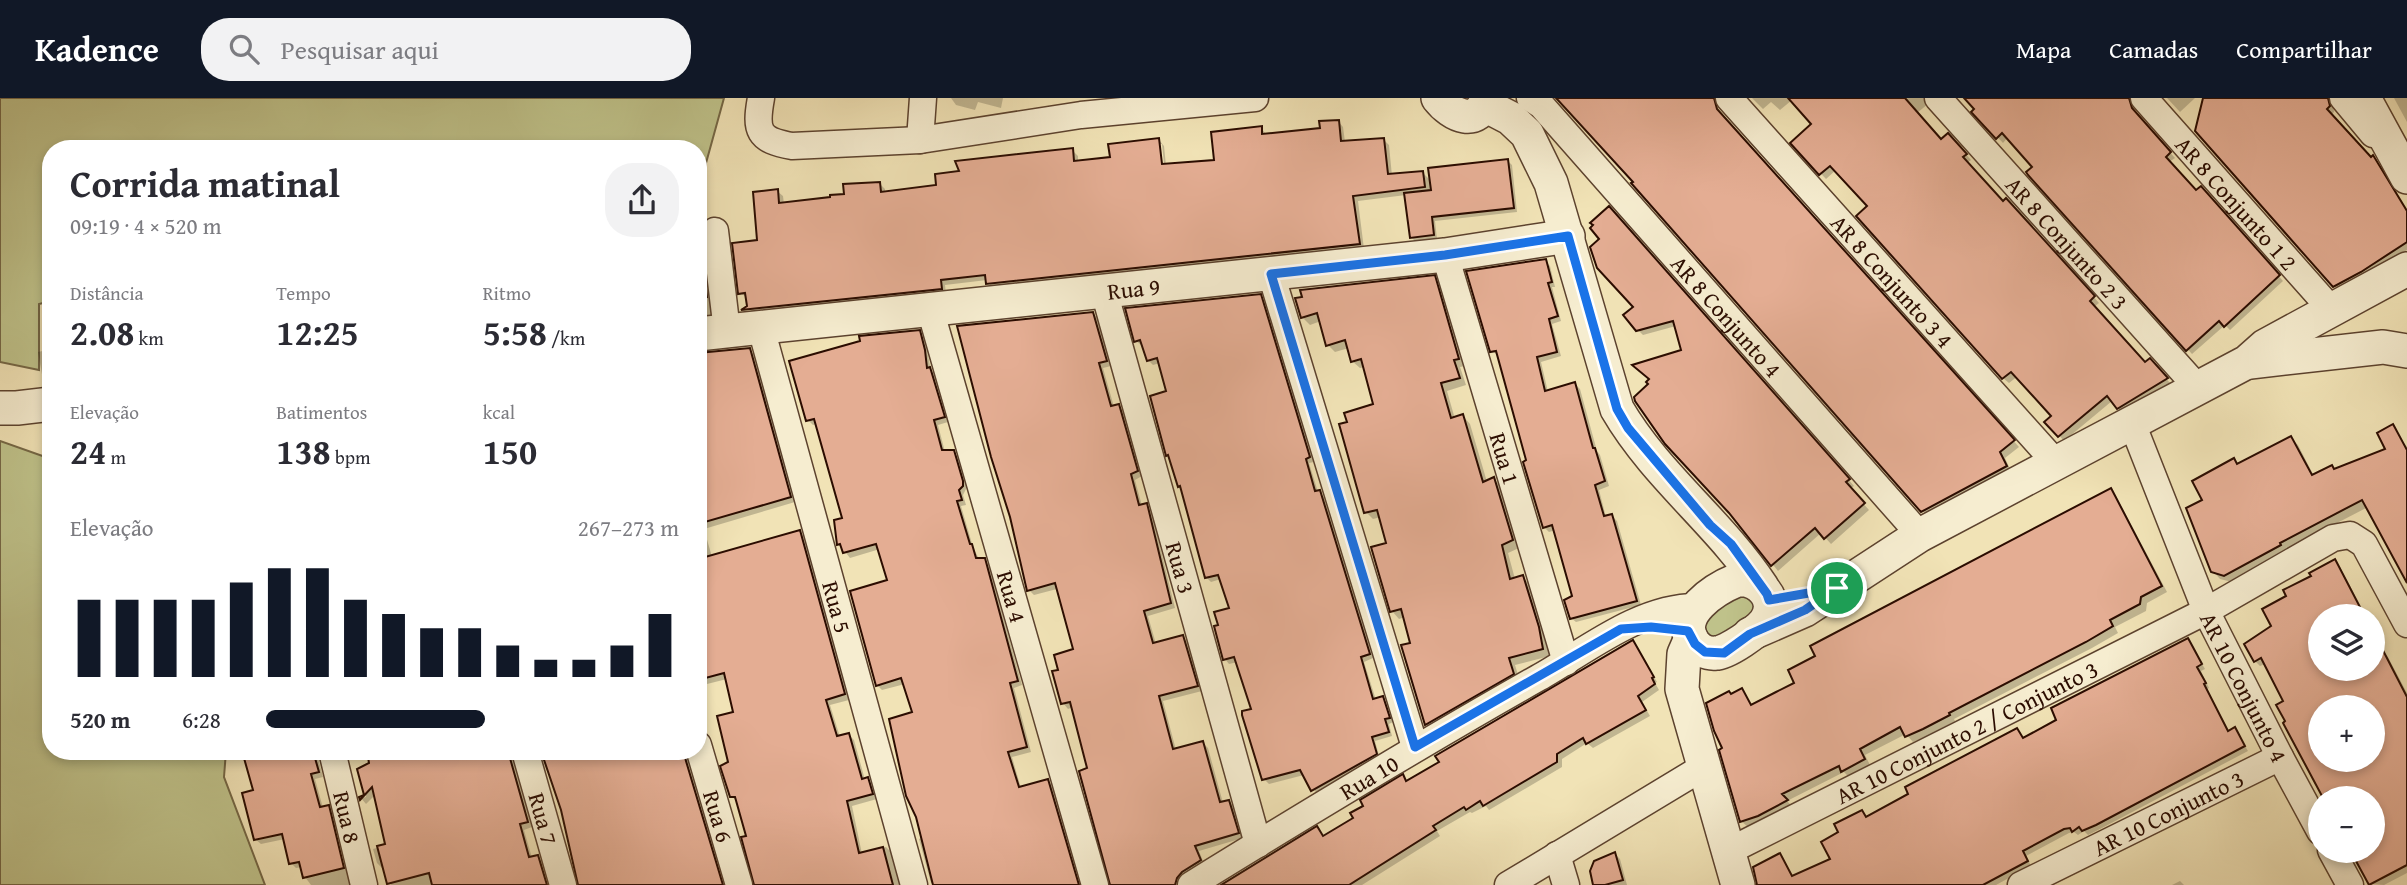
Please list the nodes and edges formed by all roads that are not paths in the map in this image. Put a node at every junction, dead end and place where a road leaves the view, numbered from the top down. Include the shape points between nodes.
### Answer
1 (923, 98) edge
2 (1255, 98) edge
3 (1530, 98) edge
4 (1729, 98) edge
5 (1938, 98) edge
6 (2144, 98) edge
7 (2343, 98) edge
8 (2364, 98) edge
9 (760, 101) edge
10 (1434, 101) edge
11 (1486, 101) edge
12 (1084, 106) edge
13 (920, 140) junction
14 (2403, 171) edge
15 (716, 232) dead end
16 (1568, 236) junction
17 (1445, 255) junction
18 (2407, 268) edge
19 (1271, 274) junction
20 (1104, 291) junction
21 (2330, 308) junction
22 (930, 309) junction
23 (761, 328) junction
24 (713, 333) edge
25 (2395, 349) edge
26 (2247, 362) junction
27 (2198, 388) junction
28 (42, 405) edge
29 (0, 408) edge
30 (2132, 423) junction
31 (2056, 463) junction
32 (1710, 525) junction
33 (1920, 535) junction
34 (1725, 585) junction
35 (1837, 588) junction
36 (1765, 594) junction
37 (2206, 611) junction
38 (2407, 624) edge
39 (1692, 626) junction
40 (1737, 643) junction
41 (1566, 662) junction
42 (1689, 714) junction
43 (1415, 747) junction
44 (2280, 757) junction
45 (334, 760) edge
46 (528, 760) edge
47 (702, 760) edge
48 (1705, 766) junction
49 (2308, 809) edge
50 (1258, 844) junction
51 (1727, 852) junction
52 (1557, 855) junction
53 (2338, 863) edge
54 (364, 885) edge
55 (563, 885) edge
56 (739, 885) edge
57 (914, 885) edge
58 (1095, 885) edge
59 (1191, 885) edge
60 (1508, 885) edge
61 (1566, 885) edge
62 (1738, 885) edge
63 (2021, 885) edge
64 (2350, 885) edge

1 - 13 street
2 - 12 street
3 - 33 street, AR 8 Conjunto 4 via 1541,105
4 - 31 street, AR 8 Conjunto 3 4
5 - 27 street, AR 8 Conjunto 2 3
6 - 21 street, AR 8 Conjunto 1 2
7 - 14 street
8 - 14 street
9 - 13 street via 758,125 764,138 777,144
10 - 11 street via 1461,116 1478,113
11 - 16 street via 1527,134 1551,183
12 - 13 street
15 - 24 street
16 - 17 street, Rua 9
16 - 32 street via 1617,409
17 - 19 street, Rua 9
17 - 41 street, Rua 1
18 - 21 street
19 - 20 street, Rua 9
19 - 43 street
20 - 22 street, Rua 9
20 - 50 street, Rua 3
21 - 25 street via 2352,331
21 - 26 street via 2264,346
22 - 23 street, Rua 9
22 - 58 street, Rua 4
23 - 24 street, Rua 9
23 - 57 street, Rua 5
25 - 26 street
26 - 27 street
27 - 30 street
28 - 29 street
30 - 31 street
30 - 37 street
31 - 33 street
32 - 34 street via 1720,548
32 - 36 street via 1731,544
33 - 35 street
34 - 36 street via 1745,580
34 - 39 street
35 - 36 street
35 - 40 street via 1805,610
36 - 40 street via 1769,614 1764,623
37 - 38 street, AR 10 Conjunto 4 via 2333,538 2350,535 2364,544
37 - 44 street, AR 10 Conjunto 4
37 - 51 street, AR 10 Conjunto 2 / Conjunto 3
39 - 40 street via 1697,647 1705,652
39 - 41 street, Rua 10 via 1666,610 1621,629
39 - 42 street via 1682,668
40 - 42 street via 1697,677
41 - 43 street, Rua 10
42 - 48 street
43 - 50 street, Rua 10
44 - 49 street, AR 10 Conjunto 4
44 - 63 street, AR 10 Conjunto 3
45 - 54 street, Rua 8
46 - 55 street, Rua 7
47 - 56 street, Rua 6
48 - 51 street
48 - 52 street
50 - 59 street, Rua 10
51 - 62 street
52 - 60 street
52 - 61 street
53 - 64 street

